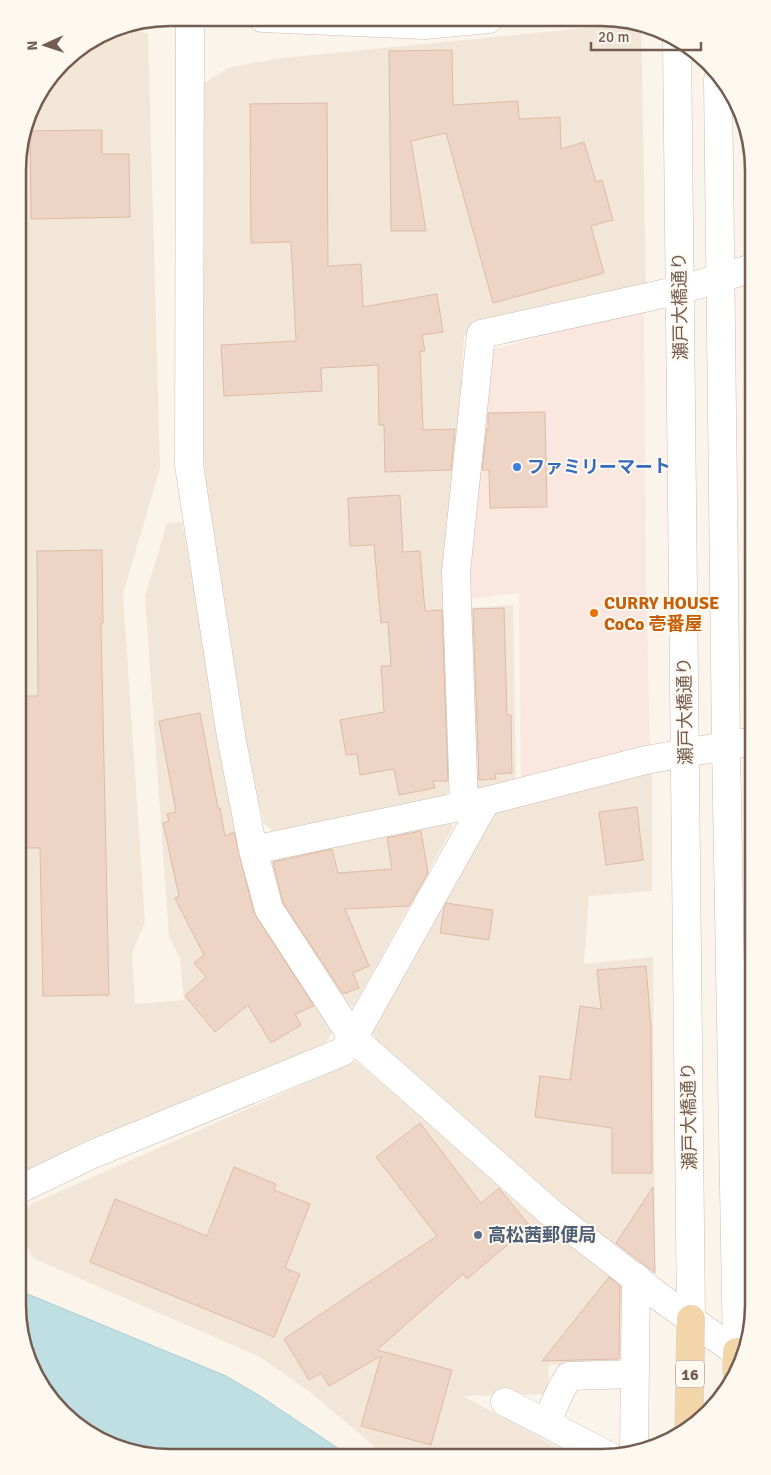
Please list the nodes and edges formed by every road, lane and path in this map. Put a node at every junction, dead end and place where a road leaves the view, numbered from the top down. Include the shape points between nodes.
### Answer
1 (190, 26) edge
2 (677, 48) edge
3 (718, 86) edge
4 (745, 270) edge
5 (721, 277) junction
6 (680, 290) junction
7 (744, 742) edge
8 (726, 745) junction
9 (685, 754) junction
10 (475, 803) junction
11 (253, 850) junction
12 (353, 1038) junction
13 (26, 1186) edge
14 (636, 1277) junction
15 (691, 1319) junction
16 (739, 1345) edge
17 (735, 1356) edge
18 (635, 1374) junction
19 (505, 1402) dead end
20 (689, 1419) edge
21 (546, 1424) junction
22 (634, 1445) edge
23 (595, 1449) edge

1 - 11 street via 190,465 231,736
2 - 6 street, 瀬戸大橋通り
3 - 5 street
4 - 5 street
5 - 6 street
5 - 8 street
6 - 9 street, 瀬戸大橋通り
6 - 10 street via 481,334 456,572
7 - 8 street
8 - 9 street
8 - 16 street
9 - 10 street via 646,760
9 - 15 street, 瀬戸大橋通り
10 - 11 street
10 - 12 street
11 - 12 street via 269,909
12 - 13 street via 342,1052 93,1154
12 - 14 street via 551,1213
14 - 15 street
14 - 18 street
15 - 17 street
15 - 20 main road, 16
18 - 21 street via 569,1376
18 - 22 street
19 - 21 street
21 - 23 street

